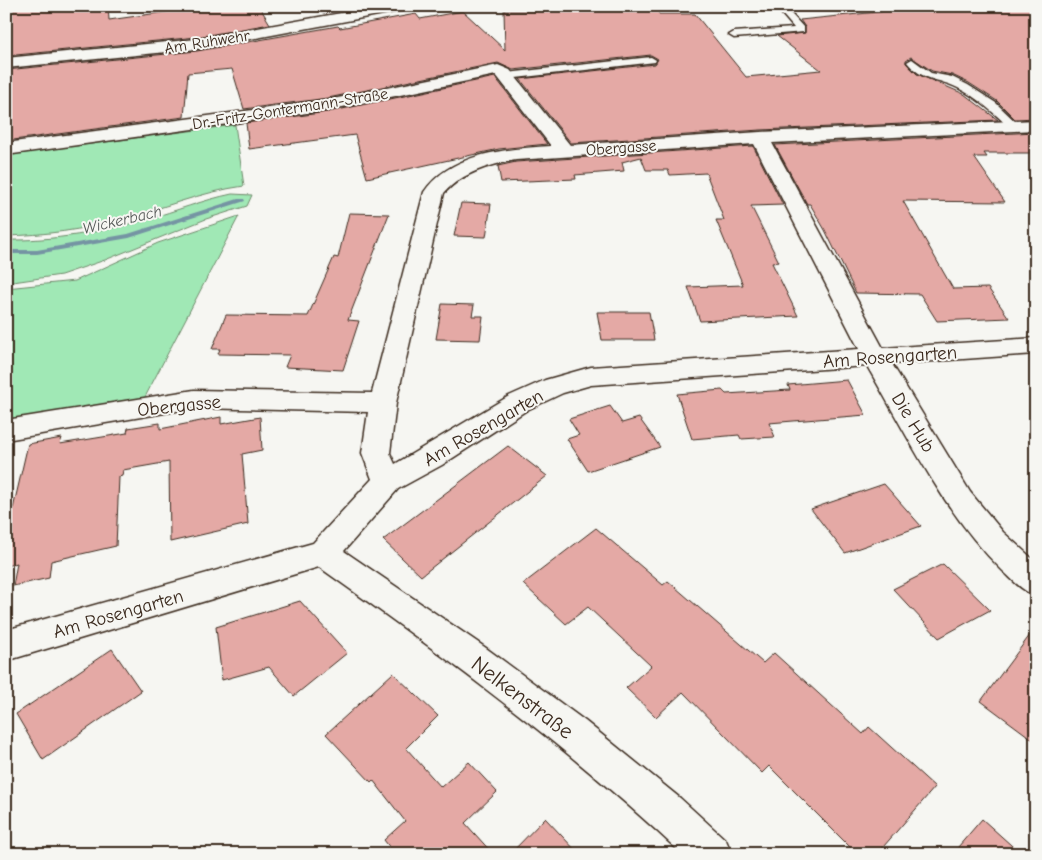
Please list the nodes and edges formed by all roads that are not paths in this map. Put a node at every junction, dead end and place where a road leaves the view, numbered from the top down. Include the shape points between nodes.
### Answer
1 (405, 6) edge
2 (779, 6) edge
3 (734, 35) dead end
4 (651, 60) dead end
5 (912, 62) dead end
6 (6, 63) edge
7 (507, 76) junction
8 (1036, 125) edge
9 (1014, 126) junction
10 (760, 138) junction
11 (6, 149) edge
12 (564, 150) junction
13 (1036, 346) edge
14 (875, 357) junction
15 (383, 403) junction
16 (6, 430) edge
17 (388, 481) junction
18 (323, 553) junction
19 (1036, 582) edge
20 (6, 646) edge
21 (712, 854) edge

1 - 6 street, Am Ruhwehr via 196,44
2 - 3 lane via 801,30
4 - 7 lane
5 - 9 lane via 928,75 948,79 964,87 992,105
7 - 11 street, Dr.-Fritz-Gontermann-Straße via 498,70 488,71 328,105
7 - 12 street
8 - 9 street, Obergasse
9 - 10 street, Obergasse
10 - 12 street, Obergasse
10 - 14 street, Die Hub
12 - 15 street, Obergasse via 496,158 454,173 434,192
13 - 14 street, Am Rosengarten
14 - 17 street, Am Rosengarten via 591,376 554,386 518,403
14 - 19 street, Die Hub via 960,500 992,541
15 - 16 street, Obergasse via 194,399
15 - 17 street, Obergasse via 376,453
17 - 18 street, Am Rosengarten
18 - 20 street, Am Rosengarten
18 - 21 street, Nelkenstraße via 548,713

